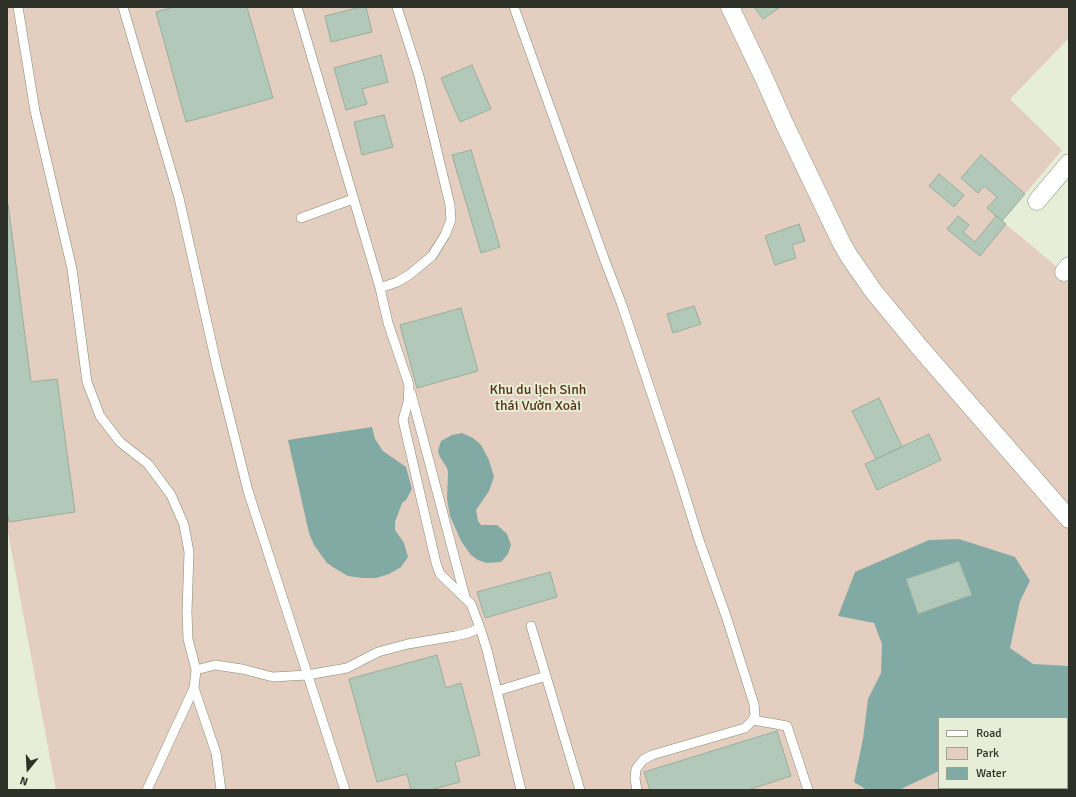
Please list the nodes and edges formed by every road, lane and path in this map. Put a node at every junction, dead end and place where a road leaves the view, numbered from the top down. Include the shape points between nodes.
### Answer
1 (18, 7) edge
2 (123, 7) edge
3 (297, 7) edge
4 (397, 7) edge
5 (514, 7) edge
6 (730, 7) edge
7 (1069, 163) edge
8 (353, 199) junction
9 (1037, 201) dead end
10 (301, 218) dead end
11 (380, 288) junction
12 (410, 385) junction
13 (1069, 519) edge
14 (465, 598) junction
15 (532, 626) dead end
16 (480, 628) junction
17 (196, 670) junction
18 (307, 675) junction
19 (546, 676) junction
20 (194, 688) junction
21 (497, 691) junction
22 (754, 720) junction
23 (147, 790) edge
24 (221, 790) edge
25 (345, 790) edge
26 (521, 790) edge
27 (580, 790) edge
28 (637, 790) edge
29 (808, 790) edge

1 - 17 lane via 35,111 72,270 87,382 100,416 120,442 148,464 170,495 184,525 189,552 188,639
2 - 18 lane via 179,198 248,491
3 - 8 lane
4 - 11 lane via 419,76 450,204 451,220 432,256 409,275
5 - 22 lane via 634,339 754,704
6 - 13 street via 842,244 857,268 921,349
7 - 9 street
8 - 10 lane
8 - 11 lane
11 - 12 lane via 388,323
12 - 14 lane
12 - 14 lane via 402,420 436,563 440,574
14 - 16 lane via 471,604
15 - 19 lane
16 - 18 lane via 468,633 378,652 347,668
16 - 21 lane
17 - 18 lane via 216,665 273,677
17 - 20 lane
18 - 25 lane
19 - 21 lane
19 - 27 lane
20 - 23 lane
20 - 24 lane via 216,753
21 - 26 lane
22 - 28 lane via 745,728 652,755 636,769
22 - 29 lane via 787,726

